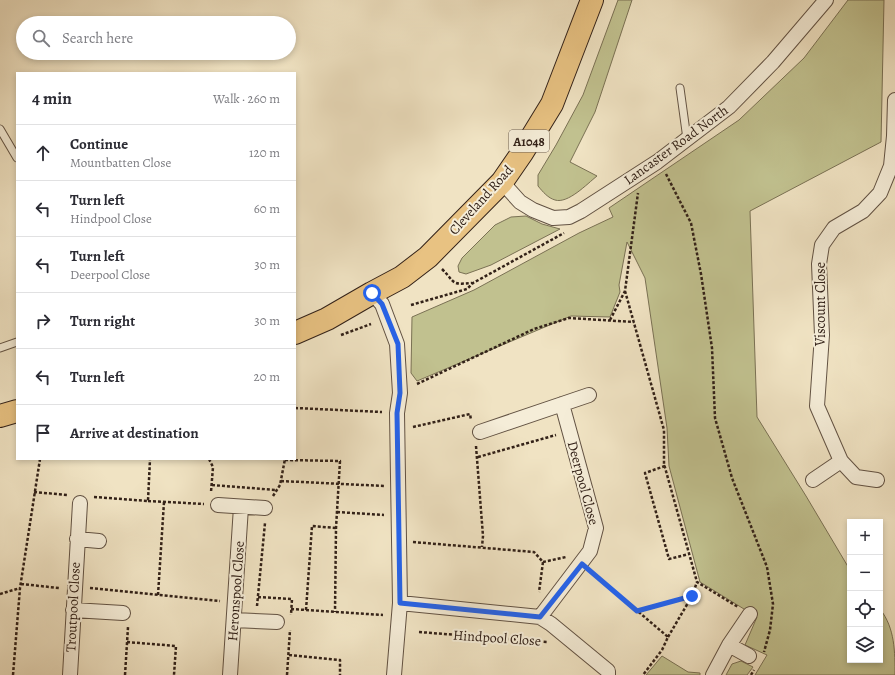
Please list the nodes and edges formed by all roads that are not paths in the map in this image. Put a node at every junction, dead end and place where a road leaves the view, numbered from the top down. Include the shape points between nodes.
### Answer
1 (592, 0) edge
2 (826, 0) edge
3 (680, 88) dead end
4 (895, 100) edge
5 (0, 129) edge
6 (687, 140) junction
7 (16, 156) edge
8 (502, 182) junction
9 (372, 293) junction
10 (296, 333) edge
11 (16, 342) edge
12 (0, 348) edge
13 (589, 395) dead end
14 (562, 404) junction
15 (16, 411) edge
16 (0, 416) edge
17 (476, 433) road end
18 (841, 461) junction
19 (813, 480) dead end
20 (877, 480) dead end
21 (80, 498) road end
22 (214, 505) road end
23 (241, 507) junction
24 (269, 510) road end
25 (77, 540) junction
26 (99, 541) dead end
27 (400, 603) junction
28 (73, 610) junction
29 (123, 613) dead end
30 (750, 614) road end
31 (538, 617) junction
32 (234, 620) junction
33 (277, 622) dead end
34 (730, 645) junction
35 (753, 661) road end
36 (609, 674) edge
37 (70, 675) edge
38 (230, 675) edge
39 (394, 675) edge
40 (713, 675) edge

1 - 8 main road, Cleveland Road / A1048 via 552,104
2 - 6 street, Lancaster Road North via 740,96
3 - 6 lane
4 - 18 street, Viscount Close via 891,166 880,193 863,211 834,228 822,245 819,264 822,335 817,406
5 - 7 lane
6 - 8 street, Lancaster Road North via 657,162 569,217 553,218 533,210 520,202
8 - 9 main road, Cleveland Road / A1048 via 428,257 402,277
9 - 10 main road, Cleveland Road / A1048
9 - 27 street via 382,304 398,344
11 - 12 lane
13 - 14 street
14 - 17 street
14 - 31 street, Deerpool Close via 596,528 592,548 582,564
15 - 16 main road
18 - 19 street
18 - 20 street, Viscount Close via 856,477
21 - 25 street, Troutpool Close
22 - 23 street
23 - 24 street
23 - 32 street, Heronspool Close
25 - 26 street
25 - 28 street, Troutpool Close
27 - 31 street, Hindpool Close
27 - 39 street
28 - 29 street
28 - 37 street, Troutpool Close
30 - 34 street
31 - 36 street, Hindpool Close via 552,624
32 - 33 street
32 - 38 street, Heronspool Close
34 - 35 street
34 - 40 street

